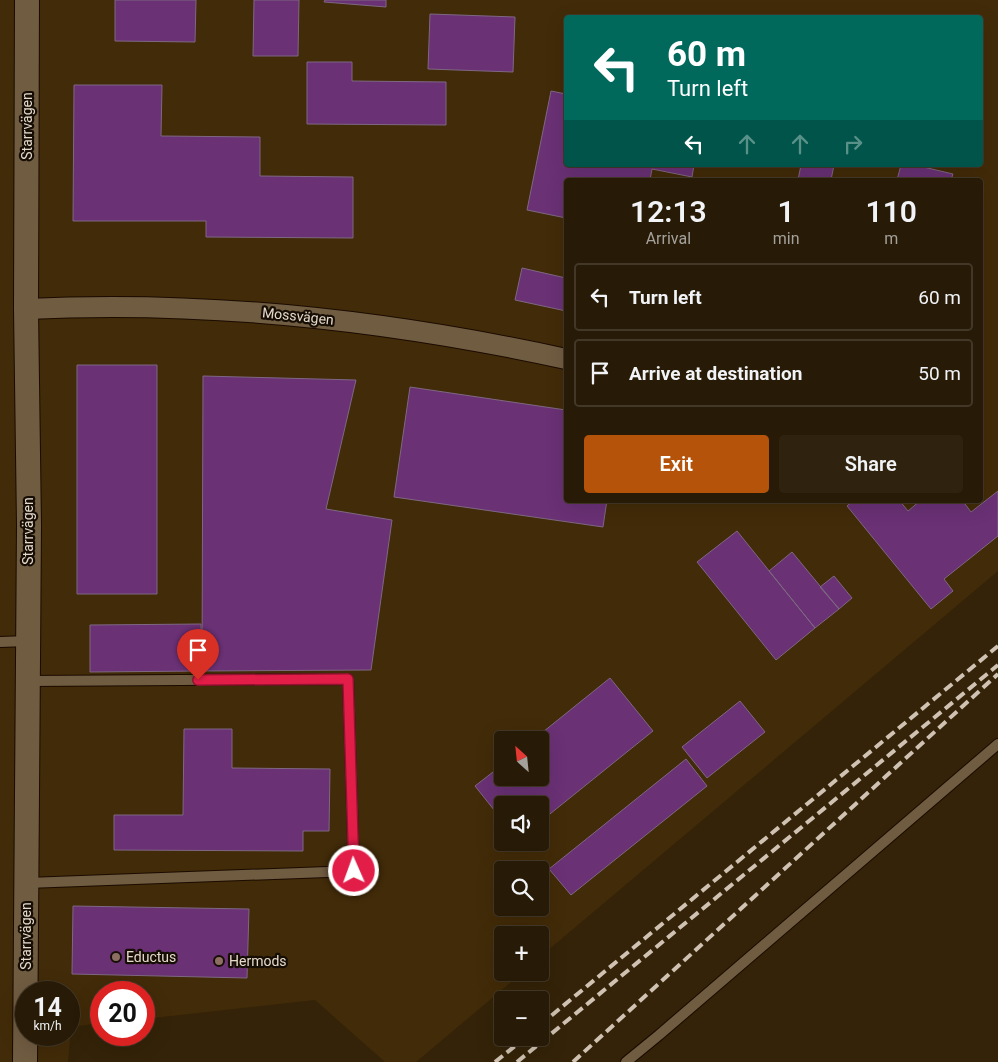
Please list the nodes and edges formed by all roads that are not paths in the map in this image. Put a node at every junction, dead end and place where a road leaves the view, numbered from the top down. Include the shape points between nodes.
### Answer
1 (27, 0) edge
2 (26, 309) junction
3 (564, 360) edge
4 (28, 641) junction
5 (0, 642) edge
6 (28, 681) junction
7 (998, 744) edge
8 (26, 883) junction
9 (25, 1062) edge
10 (626, 1062) edge

1 - 2 street, Starrvägen
2 - 3 street, Mossvägen via 200,308 276,313 356,322 521,349
2 - 4 street, Starrvägen
4 - 5 lane
4 - 6 street, Starrvägen
6 - 8 street, Starrvägen
6 - 8 lane via 348,679 354,871
7 - 10 lane
8 - 9 street, Starrvägen

